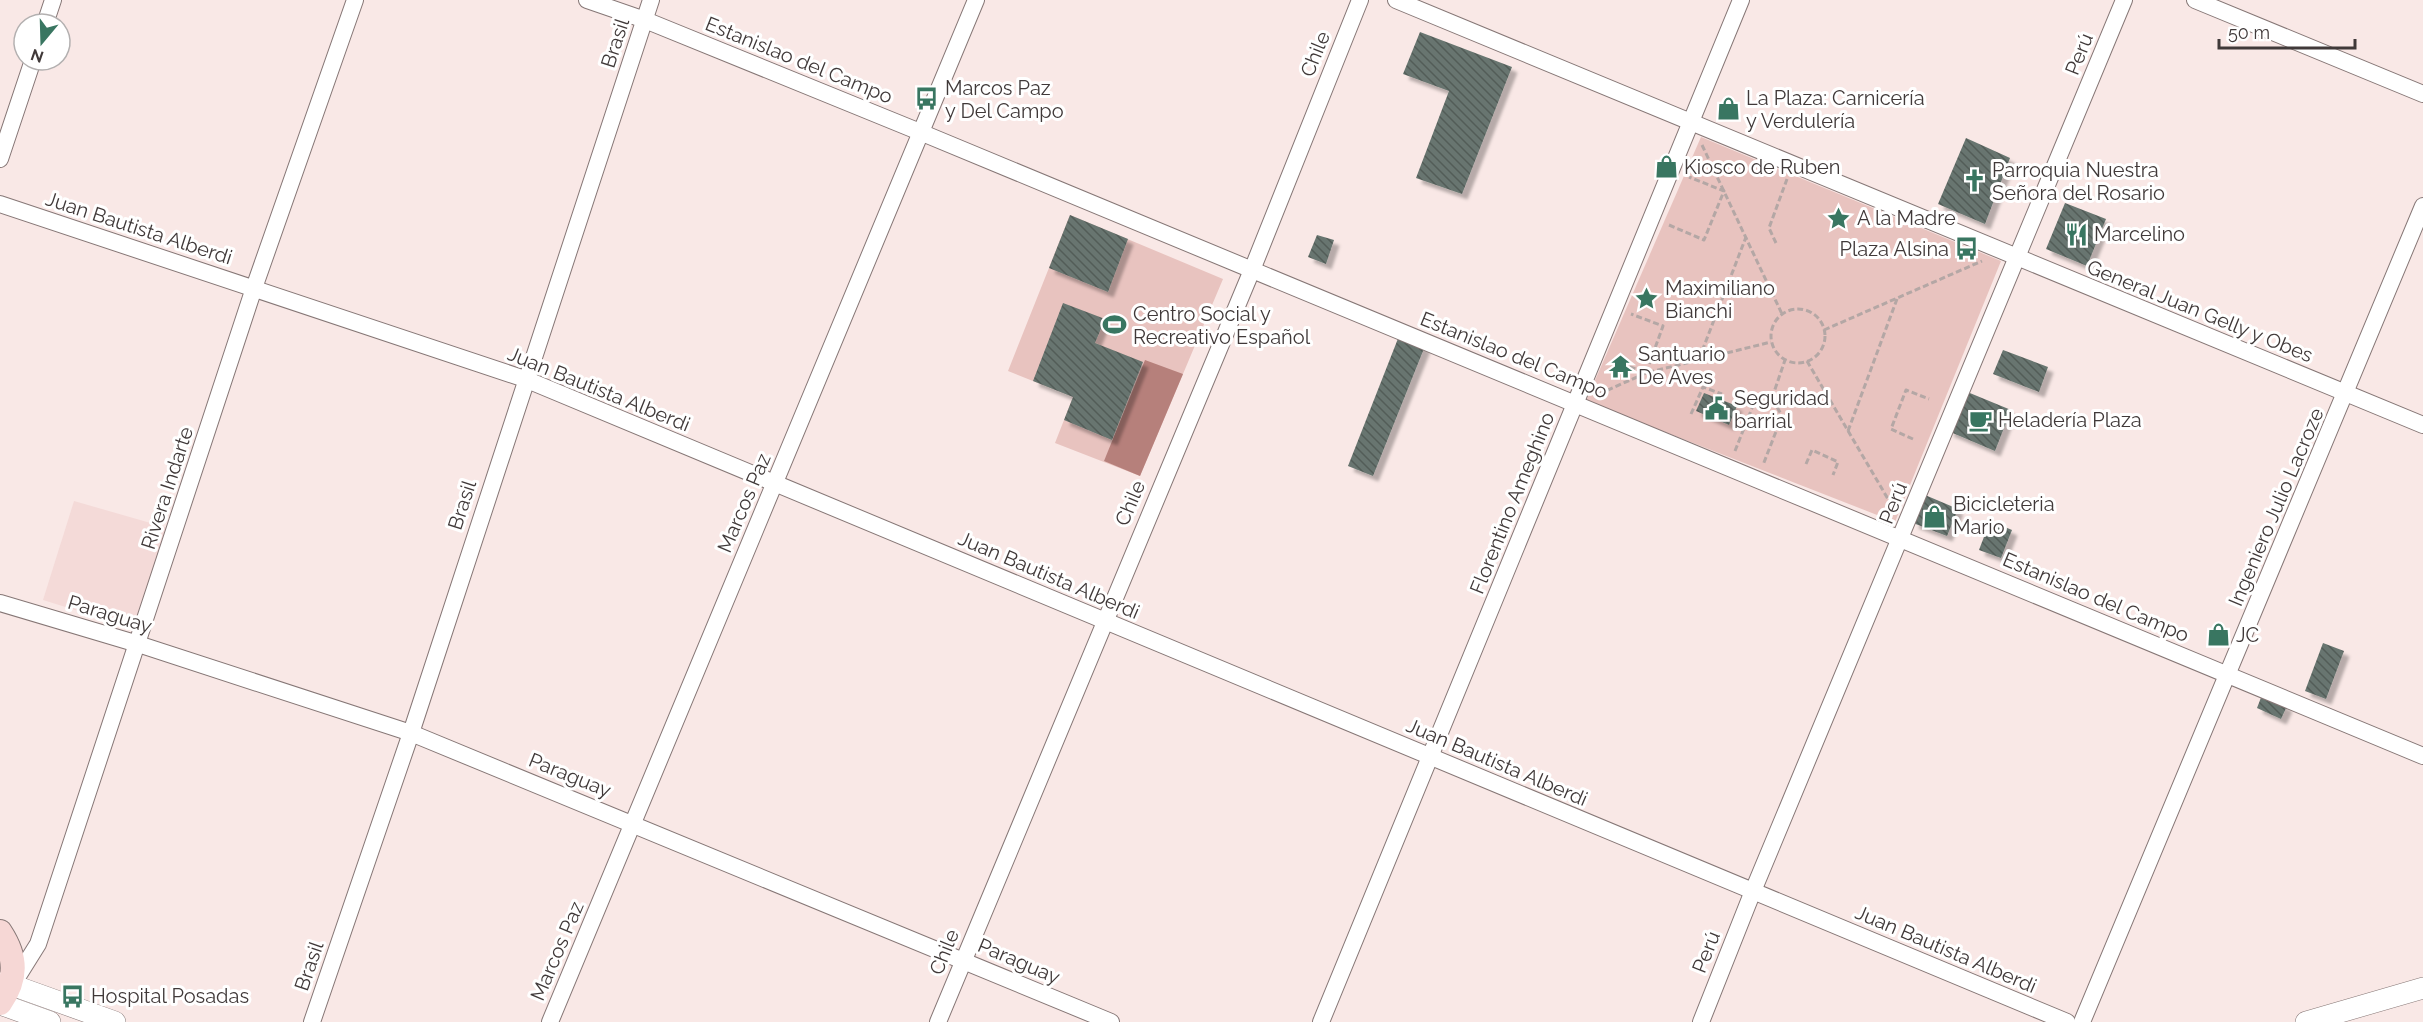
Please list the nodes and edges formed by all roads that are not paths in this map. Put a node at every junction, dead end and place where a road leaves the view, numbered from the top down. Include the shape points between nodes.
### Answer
1 (355, 0) edge
2 (587, 0) edge
3 (651, 0) edge
4 (976, 0) edge
5 (1360, 0) edge
6 (1396, 0) edge
7 (1741, 0) edge
8 (2124, 0) edge
9 (2195, 0) edge
10 (645, 20) junction
11 (29, 72) edge
12 (2423, 94) edge
13 (1691, 122) junction
14 (920, 132) junction
15 (0, 159) edge
16 (0, 204) edge
17 (2423, 206) edge
18 (2017, 258) junction
19 (1252, 270) junction
20 (254, 288) junction
21 (525, 379) junction
22 (2346, 393) junction
23 (1575, 404) junction
24 (2423, 425) edge
25 (775, 483) junction
26 (1901, 538) junction
27 (0, 603) edge
28 (1103, 620) junction
29 (138, 644) junction
30 (2229, 676) junction
31 (411, 733) junction
32 (2423, 756) edge
33 (1430, 757) junction
34 (634, 823) junction
35 (1753, 891) junction
36 (0, 932) edge
37 (963, 960) junction
38 (2423, 988) edge
39 (3, 994) edge
40 (2316, 1020) edge
41 (50, 1022) edge
42 (115, 1022) edge
43 (312, 1022) edge
44 (550, 1022) edge
45 (938, 1022) edge
46 (1111, 1022) edge
47 (1321, 1022) edge
48 (1701, 1022) edge
49 (2067, 1022) edge
50 (2082, 1022) edge

1 - 20 street, Rivera Indarte
2 - 10 street, Estanislao del Campo
3 - 10 street, Brasil
4 - 14 street, Marcos Paz
5 - 19 street, Chile
6 - 13 street, General Juan Gelly y Obes
7 - 13 street, Florentino Ameghino
8 - 18 street, Perú
9 - 12 street
10 - 14 street, Estanislao del Campo
10 - 21 street, Brasil
11 - 15 street
13 - 18 street, General Juan Gelly y Obes
13 - 23 street, Florentino Ameghino
14 - 19 street, Estanislao del Campo
14 - 25 street, Marcos Paz
16 - 20 street, Juan Bautista Alberdi
17 - 22 street, Ingeniero Julio Lacroze
18 - 22 street, General Juan Gelly y Obes
18 - 26 street, Perú
19 - 23 street, Estanislao del Campo
19 - 28 street, Chile
20 - 21 street, Juan Bautista Alberdi
20 - 29 street, Rivera Indarte
21 - 25 street, Juan Bautista Alberdi
21 - 31 street, Brasil
22 - 24 street, General Juan Gelly y Obes
22 - 30 street, Ingeniero Julio Lacroze
23 - 26 street, Estanislao del Campo
23 - 33 street, Florentino Ameghino
25 - 28 street, Juan Bautista Alberdi
25 - 34 street, Marcos Paz
26 - 30 street, Estanislao del Campo
26 - 35 street, Perú
27 - 29 street, Paraguay
28 - 33 street, Juan Bautista Alberdi
28 - 37 street, Chile
29 - 31 street, Paraguay
29 - 39 street, Rivera Indarte via 38,944
30 - 32 street, Estanislao del Campo
30 - 50 street, Ingeniero Julio Lacroze
31 - 34 street, Paraguay
31 - 43 street, Brasil
33 - 35 street, Juan Bautista Alberdi
33 - 47 street, Florentino Ameghino
34 - 37 street, Paraguay
34 - 44 street, Marcos Paz
35 - 48 street, Perú
35 - 49 street, Juan Bautista Alberdi
36 - 39 main road via 10,953
37 - 45 street, Chile
37 - 46 street, Paraguay
38 - 40 street
39 - 41 street
39 - 42 street

